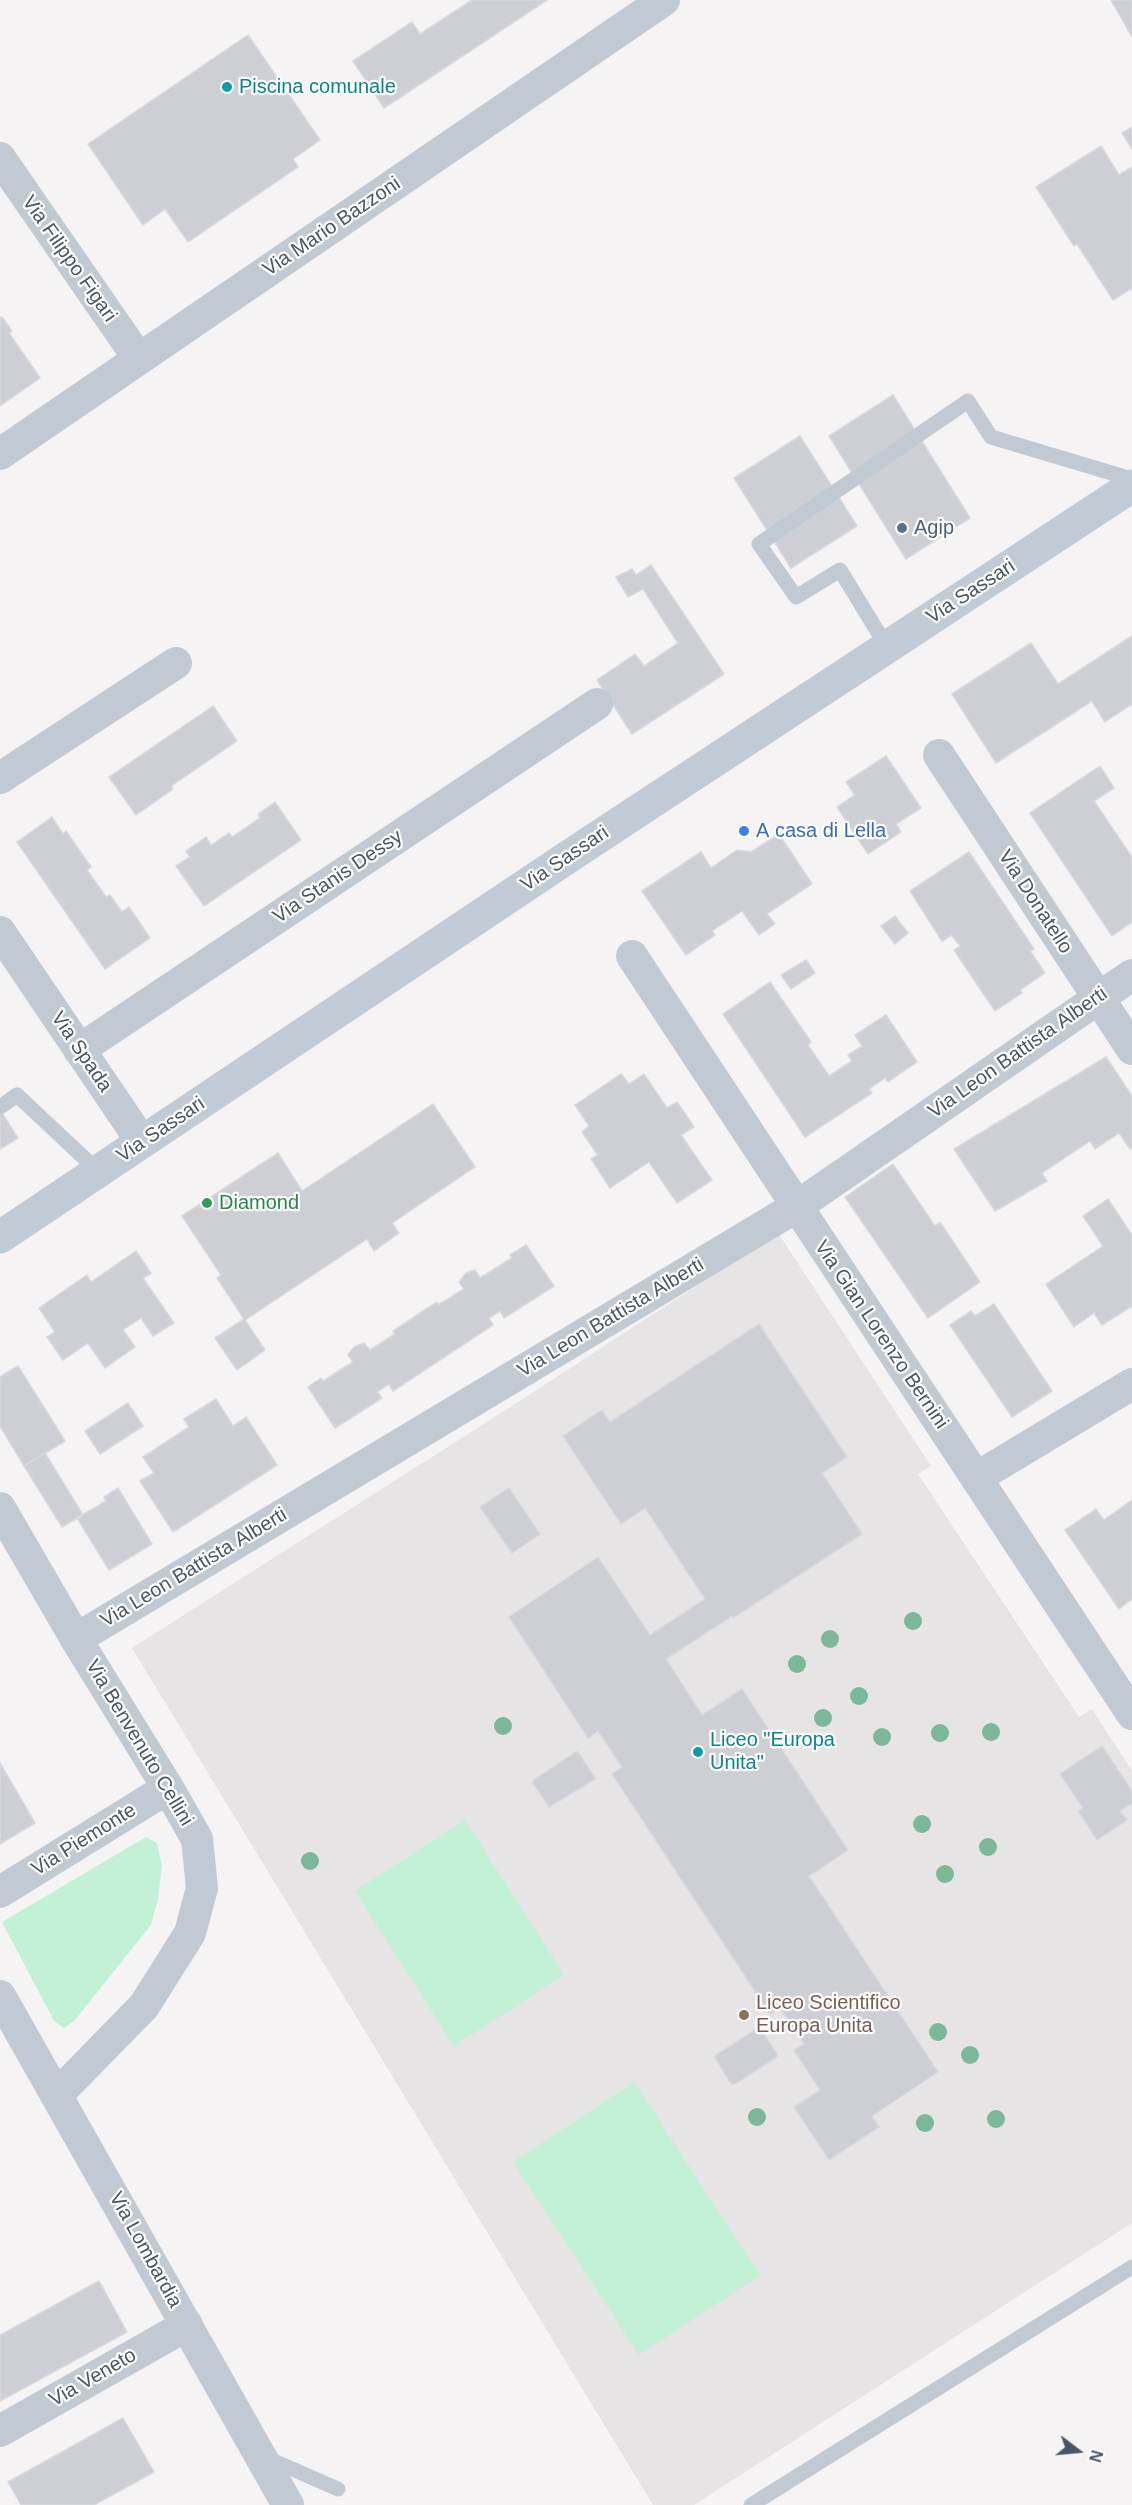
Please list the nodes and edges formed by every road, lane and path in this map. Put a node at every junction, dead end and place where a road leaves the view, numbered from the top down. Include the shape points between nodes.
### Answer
1 (664, 0) edge
2 (0, 158) edge
3 (139, 359) junction
4 (0, 454) edge
5 (1132, 479) edge
6 (1132, 486) edge
7 (887, 647) junction
8 (176, 663) dead end
9 (597, 705) dead end
10 (939, 755) dead end
11 (0, 778) edge
12 (0, 932) edge
13 (632, 956) dead end
14 (10, 969) edge
15 (1132, 975) edge
16 (1097, 998) junction
17 (1132, 1049) edge
18 (80, 1050) junction
19 (0, 1107) edge
20 (142, 1142) junction
21 (98, 1171) junction
22 (796, 1207) junction
23 (0, 1237) edge
24 (1132, 1384) edge
25 (976, 1478) junction
26 (0, 1508) edge
27 (76, 1639) junction
28 (1132, 1714) edge
29 (168, 1788) junction
30 (0, 1892) edge
31 (0, 1996) edge
32 (57, 2095) junction
33 (1132, 2267) edge
34 (187, 2325) junction
35 (0, 2431) edge
36 (260, 2455) junction
37 (338, 2489) dead end
38 (288, 2505) edge
39 (751, 2505) edge

1 - 3 street, Via Mario Bazzoni
2 - 3 street, Via Filippo Figari
3 - 4 street, Via Mario Bazzoni
5 - 7 lane via 991,437 968,401 759,544 796,597 840,570
6 - 7 street, Via Sassari
7 - 20 street, Via Sassari
8 - 11 street
9 - 18 street, Via Stanis Dessy
10 - 16 street, Via Donatello
12 - 14 street, Via Spada
13 - 22 street, Via Gian Lorenzo Bernini
14 - 18 street, Via Spada
15 - 16 street, Via Leon Battista Alberti
16 - 17 street, Via Donatello
16 - 22 street, Via Leon Battista Alberti
18 - 20 street, Via Spada
19 - 21 lane via 17,1095
20 - 21 street, Via Sassari
21 - 23 street, Via Sassari
22 - 25 street, Via Gian Lorenzo Bernini
22 - 27 street, Via Leon Battista Alberti
24 - 25 street
25 - 28 street, Via Gian Lorenzo Bernini
26 - 27 street, Via Benvenuto Cellini
27 - 29 street, Via Benvenuto Cellini
29 - 30 street, Via Piemonte
29 - 32 street, Via Benvenuto Cellini via 197,1839 202,1888 190,1933 144,2006
31 - 32 street, Via Lombardia
32 - 34 street, Via Lombardia
33 - 39 lane
34 - 35 street, Via Veneto
34 - 36 street, Via Lombardia
36 - 37 lane
36 - 38 street, Via Lombardia

